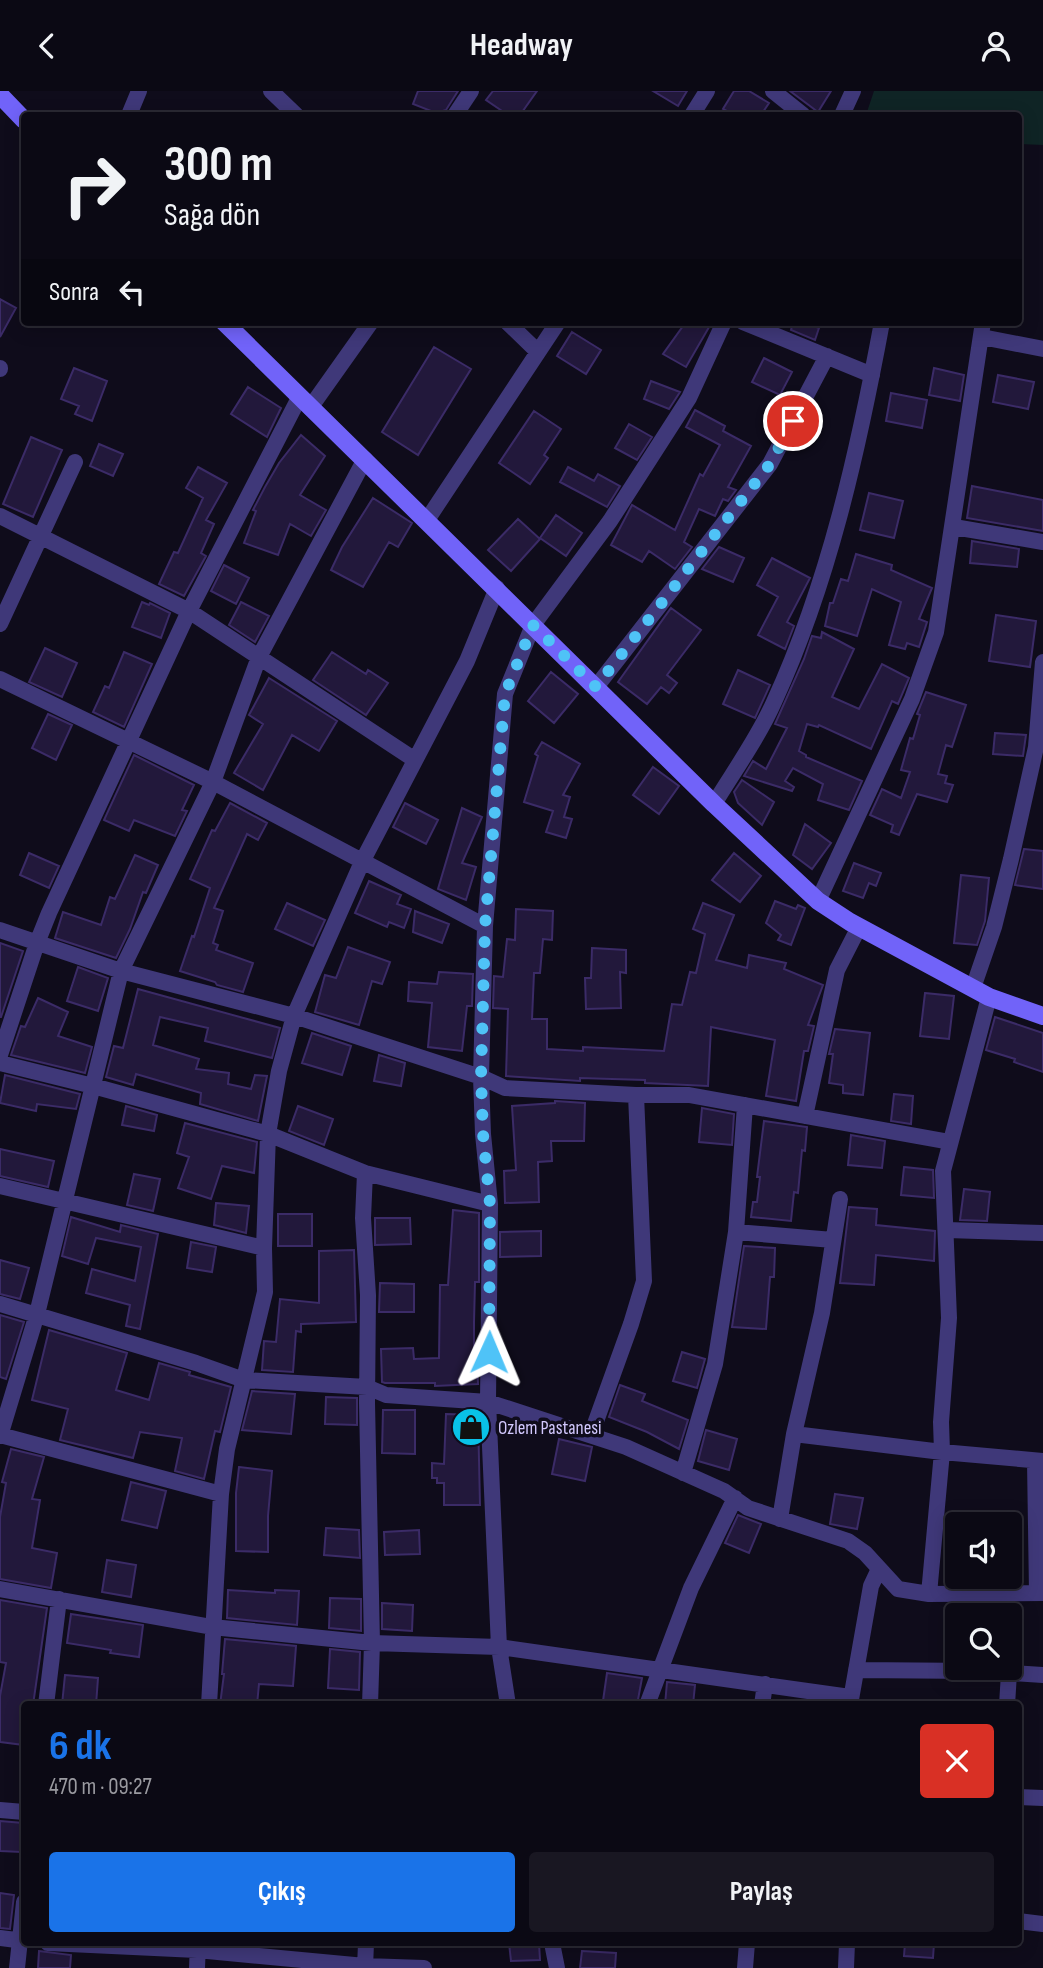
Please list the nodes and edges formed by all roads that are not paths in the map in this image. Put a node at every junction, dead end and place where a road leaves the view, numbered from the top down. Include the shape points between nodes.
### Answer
1 (139, 91) edge
2 (271, 91) edge
3 (471, 91) edge
4 (707, 91) edge
5 (773, 91) edge
6 (853, 91) edge
7 (0, 95) edge
8 (130, 112) edge
9 (293, 112) edge
10 (457, 112) edge
11 (694, 112) edge
12 (799, 112) edge
13 (843, 112) edge
14 (21, 117) edge
15 (228, 326) edge
16 (368, 326) edge
17 (511, 326) edge
18 (555, 326) edge
19 (722, 326) edge
20 (753, 326) edge
21 (882, 326) edge
22 (982, 330) edge
23 (1043, 349) edge
24 (538, 352) junction
25 (827, 356) junction
26 (872, 375) junction
27 (304, 403) junction
28 (365, 459) junction
29 (75, 462) dead end
30 (0, 516) edge
31 (426, 520) junction
32 (954, 527) junction
33 (40, 538) junction
34 (1043, 542) edge
35 (497, 588) junction
36 (189, 611) junction
37 (0, 624) edge
38 (533, 625) junction
39 (259, 657) junction
40 (1043, 662) edge
41 (0, 679) edge
42 (596, 687) junction
43 (129, 740) junction
44 (415, 760) junction
45 (213, 782) junction
46 (714, 804) junction
47 (362, 862) junction
48 (818, 901) junction
49 (485, 926) junction
50 (859, 927) junction
51 (0, 930) edge
52 (37, 943) junction
53 (121, 971) junction
54 (981, 992) junction
55 (294, 1016) junction
56 (1043, 1016) edge
57 (0, 1055) edge
58 (0, 1063) edge
59 (481, 1077) junction
60 (93, 1086) junction
61 (636, 1095) junction
62 (745, 1105) junction
63 (805, 1116) junction
64 (268, 1134) junction
65 (950, 1142) junction
66 (365, 1173) junction
67 (0, 1186) edge
68 (840, 1199) dead end
69 (64, 1201) junction
70 (490, 1204) junction
71 (947, 1230) junction
72 (736, 1232) junction
73 (1043, 1233) edge
74 (833, 1240) junction
75 (264, 1248) junction
76 (0, 1304) edge
77 (37, 1314) junction
78 (244, 1380) junction
79 (367, 1387) junction
80 (488, 1402) junction
81 (794, 1434) junction
82 (591, 1435) junction
83 (0, 1436) edge
84 (942, 1452) junction
85 (1039, 1461) edge
86 (683, 1473) junction
87 (221, 1494) junction
88 (735, 1499) junction
89 (780, 1519) junction
90 (879, 1569) junction
91 (0, 1588) edge
92 (1040, 1593) edge
93 (929, 1594) junction
94 (59, 1599) junction
95 (212, 1627) junction
96 (372, 1643) junction
97 (499, 1647) junction
98 (660, 1669) junction
99 (856, 1670) junction
100 (945, 1672) edge
101 (1022, 1674) edge
102 (1043, 1675) edge
103 (1009, 1680) edge
104 (765, 1684) junction
105 (46, 1701) edge
106 (209, 1701) edge
107 (370, 1701) edge
108 (507, 1701) edge
109 (649, 1701) edge
110 (763, 1701) edge
111 (850, 1701) edge
112 (1007, 1701) edge
113 (1022, 1797) edge
114 (1043, 1798) edge
115 (0, 1810) edge
116 (21, 1812) edge
117 (1022, 1921) edge
118 (1043, 1924) edge
119 (0, 1938) edge
120 (21, 1941) edge
121 (22, 1946) edge
122 (198, 1946) edge
123 (366, 1946) edge
124 (552, 1946) edge
125 (747, 1946) edge
126 (847, 1946) edge
127 (365, 1967) edge
128 (17, 1968) edge
129 (197, 1968) edge
130 (424, 1968) edge
131 (556, 1968) edge
132 (745, 1968) edge
133 (846, 1968) edge

1 - 8 street
2 - 9 street
3 - 10 street
4 - 11 street
5 - 12 street
6 - 13 street
7 - 14 street
15 - 27 street
16 - 27 street
17 - 24 street
18 - 24 street
19 - 38 street via 689,398 610,521
20 - 25 street
21 - 26 street
22 - 23 street
22 - 32 street
24 - 31 street
25 - 26 street
25 - 42 street via 770,464
26 - 46 street via 838,526 807,617 774,704
27 - 28 street
27 - 36 street
28 - 31 street
28 - 39 street
29 - 33 street
30 - 33 street
31 - 35 street
32 - 34 street
32 - 48 street via 936,632 912,699
33 - 36 street
33 - 37 street
35 - 38 street
35 - 44 street via 467,661
36 - 39 street
36 - 43 street
38 - 42 street
38 - 49 street via 505,694
39 - 44 street
39 - 45 street
40 - 54 street via 1034,760
41 - 43 street
42 - 46 street
43 - 45 street
43 - 52 street
44 - 47 street
45 - 47 street
45 - 53 street
46 - 48 street
47 - 49 street
47 - 55 street
48 - 50 street
49 - 59 street
50 - 54 street
50 - 63 street via 837,970
51 - 52 street
52 - 53 street
52 - 57 street
53 - 55 street
53 - 60 street
54 - 56 street
54 - 65 street
55 - 59 street
55 - 64 street
58 - 60 street
59 - 61 street via 505,1088
59 - 70 street
60 - 64 street
60 - 69 street
61 - 62 street via 689,1095
61 - 82 street via 644,1281
62 - 63 street
62 - 72 street
63 - 65 street
64 - 66 street
64 - 75 street
65 - 71 street via 943,1171
66 - 70 street
66 - 79 street
67 - 69 street
68 - 74 street
69 - 75 street
69 - 77 street
70 - 80 street
71 - 73 street
71 - 84 street via 949,1318
72 - 74 street
72 - 86 street via 715,1364
74 - 81 street
75 - 78 street via 265,1293
76 - 77 street
77 - 78 street
77 - 83 street
78 - 79 street
78 - 87 street
79 - 80 street via 387,1395
79 - 96 street
80 - 82 street
80 - 97 street
81 - 84 street
81 - 89 street
82 - 86 street
83 - 87 street
84 - 85 street
84 - 93 street
85 - 92 street
86 - 88 street
87 - 95 street
88 - 89 street
88 - 98 street via 691,1588
89 - 90 street via 848,1541
90 - 93 street via 898,1589
90 - 99 street via 871,1586
91 - 94 street
92 - 93 street
94 - 95 street
94 - 105 street
95 - 96 street
95 - 106 street
96 - 97 street
96 - 107 street
97 - 98 street
97 - 108 street
98 - 104 street
98 - 109 street
99 - 100 street
99 - 111 street
101 - 102 street
103 - 112 street
104 - 110 street
104 - 111 street
113 - 114 street
115 - 116 street
117 - 118 street
119 - 120 street
121 - 128 street
122 - 127 street
122 - 129 street
123 - 127 street
124 - 131 street
125 - 132 street
126 - 133 street
127 - 130 street

